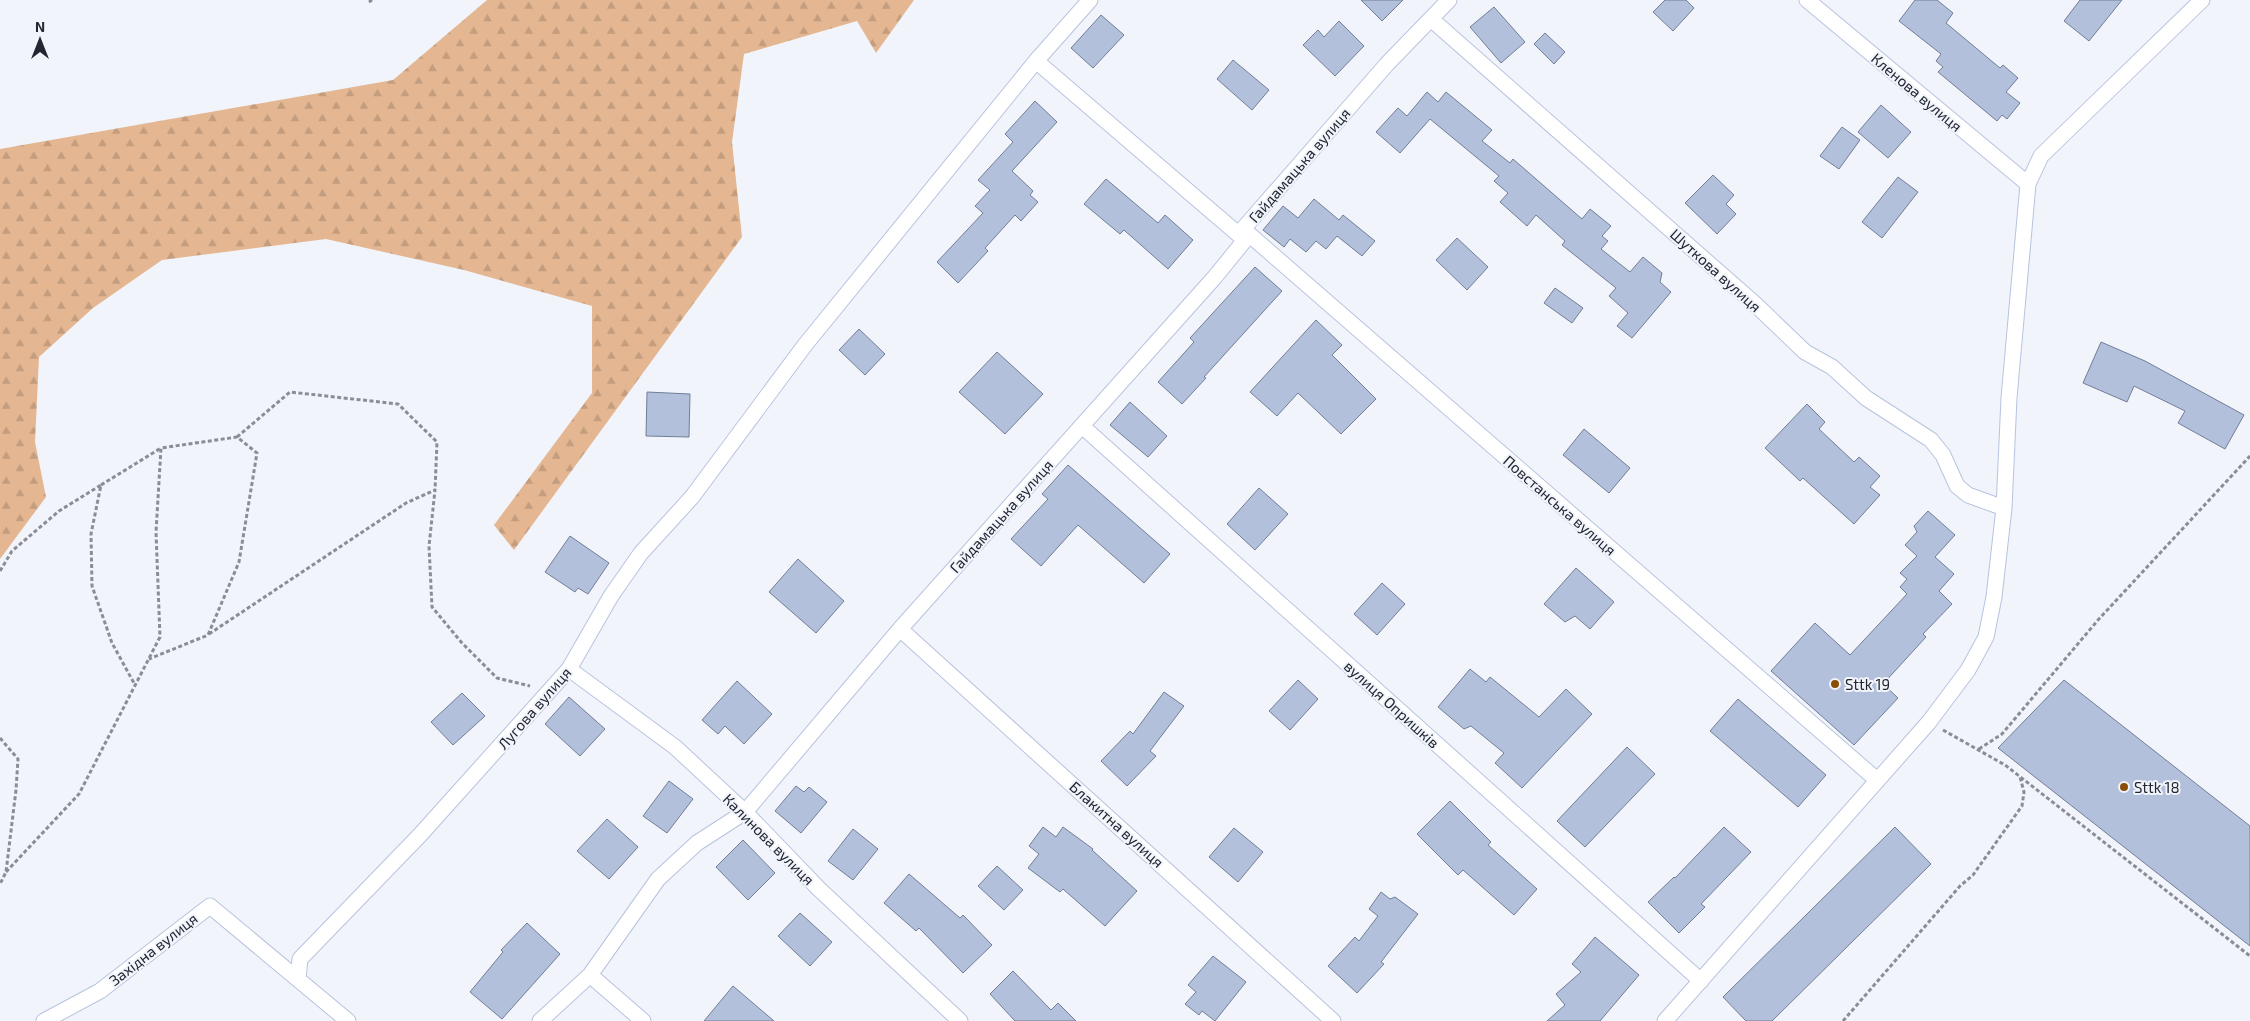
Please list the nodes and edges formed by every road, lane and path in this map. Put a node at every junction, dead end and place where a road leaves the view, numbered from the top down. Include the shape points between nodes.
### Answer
1 (1090, 0) edge
2 (1449, 0) edge
3 (1807, 0) edge
4 (2202, 0) edge
5 (1431, 19) junction
6 (1036, 61) junction
7 (2028, 184) junction
8 (1244, 234) junction
9 (1082, 426) junction
10 (237, 437) junction
11 (161, 448) junction
12 (2250, 456) edge
13 (101, 485) junction
14 (435, 490) junction
15 (2004, 508) junction
16 (0, 571) edge
17 (900, 629) junction
18 (208, 635) junction
19 (149, 659) junction
20 (569, 669) junction
21 (136, 685) junction
22 (550, 691) junction
23 (1929, 722) junction
24 (0, 738) edge
25 (1979, 749) junction
26 (2020, 777) junction
27 (1877, 780) junction
28 (745, 812) junction
29 (6, 872) junction
30 (0, 884) edge
31 (2250, 948) edge
32 (2246, 952) junction
33 (2250, 956) edge
34 (590, 975) junction
35 (298, 979) junction
36 (1702, 982) junction
37 (44, 1021) edge
38 (348, 1021) edge
39 (540, 1021) edge
40 (642, 1021) edge
41 (960, 1021) edge
42 (1333, 1021) edge
43 (1665, 1021) edge
44 (1843, 1021) edge

1 - 6 street, Лугова вулиця
2 - 5 street, Гайдамацька вулиця
3 - 7 street, Кленова вулиця
4 - 7 street via 2040,156
5 - 8 street, Гайдамацька вулиця via 1387,64
5 - 15 street, Шуткова вулиця via 1755,304 1805,352 1832,367 1866,398 1931,440 1943,455 1957,486 1968,496
6 - 8 street, Повстанська вулиця
6 - 20 street, Лугова вулиця via 805,345 692,497 641,553 611,596
7 - 15 street via 2009,398
8 - 9 street, Гайдамацька вулиця via 1214,278
8 - 27 street, Повстанська вулиця
9 - 17 street, Гайдамацька вулиця
9 - 36 street, вулиця Опришків
10 - 11 path
10 - 14 path via 290,392 398,404 437,442
10 - 18 path via 257,453 240,562
11 - 13 path
11 - 19 path via 156,532 160,637
12 - 25 path via 2098,620 2002,734
13 - 16 path via 59,511 12,551
13 - 21 path via 90,534 92,586 112,643
14 - 18 path via 406,503
14 - 22 path via 429,546 432,607 497,678
15 - 23 street via 1986,637 1968,670
17 - 28 street, Гайдамацька вулиця
17 - 42 street, Блакитна вулиця
18 - 19 path
19 - 21 path
20 - 22 street, Лугова вулиця
20 - 28 street, Калинова вулиця via 675,747
21 - 29 path via 79,794
22 - 35 street, Лугова вулиця via 420,835 300,959
23 - 25 path
23 - 27 street
24 - 29 path via 18,759
25 - 26 path
26 - 32 path
26 - 44 path via 2024,792 2022,806 1973,875
27 - 36 street
28 - 34 street, Гайдамацька вулиця via 697,843 658,879
28 - 41 street, Калинова вулиця via 819,889
29 - 30 path
31 - 32 path
32 - 33 path
34 - 39 street, Гайдамацька вулиця
34 - 40 street
35 - 37 street, Західна вулиця via 210,906 100,991
35 - 38 street, Західна вулиця
36 - 43 street

